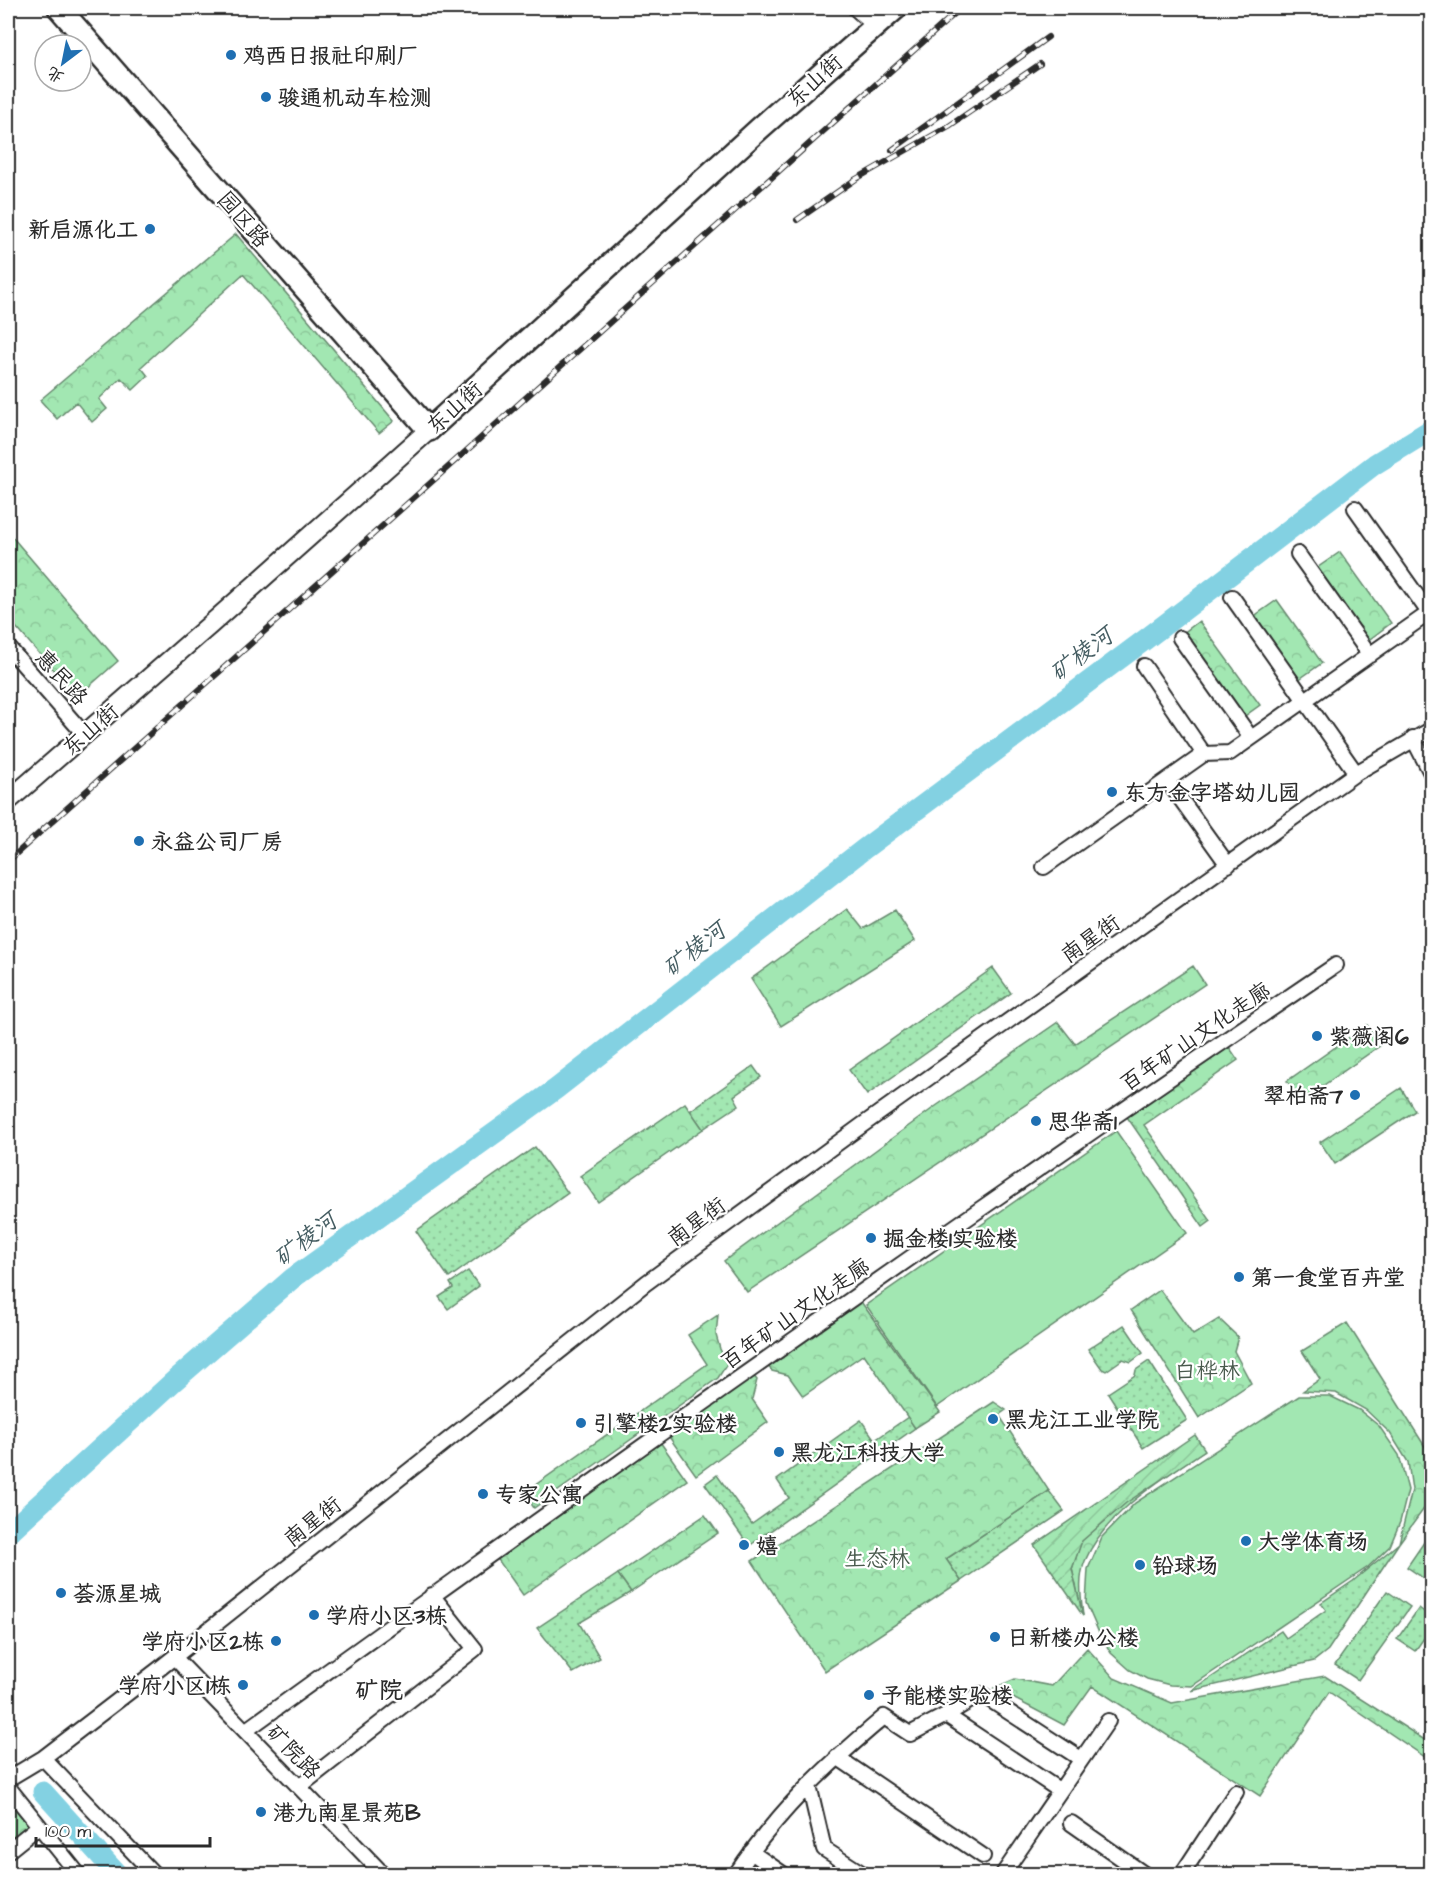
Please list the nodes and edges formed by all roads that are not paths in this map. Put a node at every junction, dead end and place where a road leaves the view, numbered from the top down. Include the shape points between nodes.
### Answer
1 (59, 8) edge
2 (855, 8) edge
3 (896, 8) edge
4 (875, 26) junction
5 (429, 430) junction
6 (1355, 508) dead end
7 (1298, 554) dead end
8 (1232, 597) dead end
9 (1430, 615) edge
10 (1180, 638) dead end
11 (8, 647) edge
12 (1370, 655) junction
13 (1144, 666) dead end
14 (1305, 701) junction
15 (1431, 729) edge
16 (84, 734) junction
17 (1251, 738) junction
18 (1413, 738) junction
19 (1204, 754) junction
20 (1356, 773) junction
21 (1431, 775) edge
22 (1167, 780) junction
23 (8, 801) edge
24 (1228, 865) junction
25 (1044, 867) dead end
26 (1336, 965) dead end
27 (432, 1595) junction
28 (174, 1657) junction
29 (946, 1715) junction
30 (1107, 1721) dead end
31 (245, 1731) junction
32 (837, 1757) junction
33 (43, 1758) junction
34 (1081, 1759) junction
35 (8, 1779) edge
36 (809, 1785) junction
37 (298, 1786) junction
38 (8, 1787) edge
39 (1059, 1790) junction
40 (1236, 1792) dead end
41 (1071, 1823) dead end
42 (39, 1826) junction
43 (8, 1851) edge
44 (751, 1852) junction
45 (983, 1856) dead end
46 (78, 1875) edge
47 (154, 1875) edge
48 (383, 1875) edge
49 (736, 1875) edge
50 (783, 1875) edge
51 (863, 1875) edge
52 (1003, 1875) edge
53 (1144, 1875) edge
54 (1182, 1875) edge

1 - 5 highway, 园区路
2 - 4 street
3 - 4 highway, 东山街
4 - 5 highway, 东山街
5 - 16 main road, 东山街
6 - 9 street
7 - 12 street
8 - 14 street
9 - 12 street
10 - 17 street
11 - 16 street, 惠民路
12 - 14 street
13 - 19 street
14 - 17 street
14 - 20 street
15 - 18 street, 南星街
16 - 23 main road, 东山街
17 - 19 street via 1230,753
18 - 20 street, 南星街
18 - 21 street
19 - 22 street
20 - 24 street, 南星街
22 - 24 street
22 - 25 street
24 - 28 street, 南星街 via 646,1283
26 - 27 street, 百年矿山文化走廊 via 994,1199
27 - 31 street, 百年矿山文化走廊
27 - 37 street via 475,1649
28 - 31 street, 矿院路
28 - 33 street, 南星街
29 - 32 street via 910,1734 884,1718
29 - 34 street via 981,1694
29 - 39 street
30 - 34 street
31 - 37 street, 矿院路
32 - 36 street
32 - 45 street
33 - 35 street, 南星街
33 - 47 street
34 - 39 street
36 - 44 street
36 - 51 street via 824,1849
37 - 48 street, 矿院路
38 - 42 street
39 - 52 street
40 - 54 street
41 - 53 street
42 - 43 street
42 - 46 street
44 - 49 street
44 - 50 street

